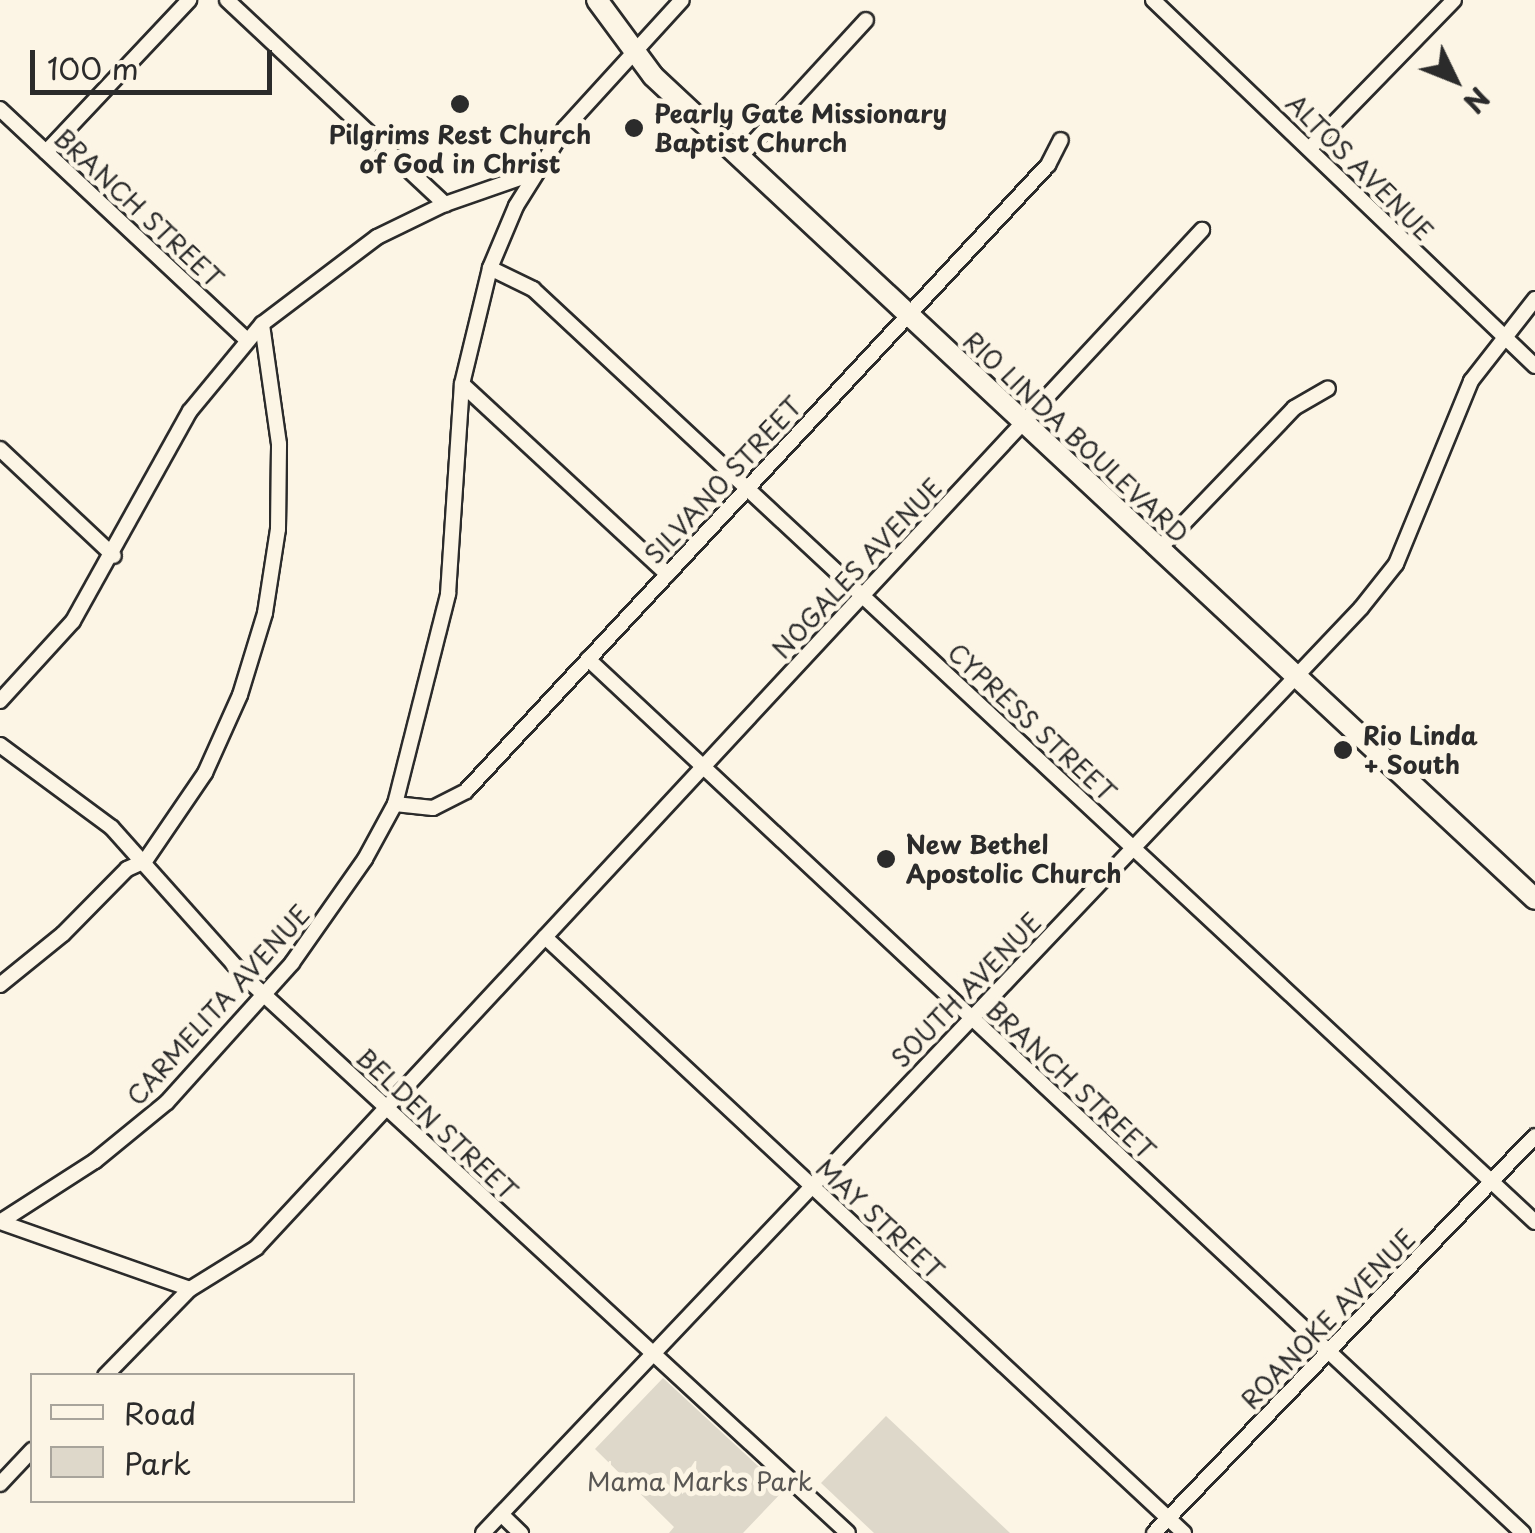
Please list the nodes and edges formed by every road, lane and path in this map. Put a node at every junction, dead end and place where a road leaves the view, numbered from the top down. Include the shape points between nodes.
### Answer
1 (190, 0) edge
2 (227, 0) edge
3 (597, 0) edge
4 (682, 0) edge
5 (1153, 0) edge
6 (1454, 0) edge
7 (866, 20) dead end
8 (637, 50) junction
9 (0, 109) edge
10 (1061, 140) dead end
11 (1311, 147) junction
12 (46, 152) junction
13 (740, 157) junction
14 (534, 174) junction
15 (445, 204) junction
16 (1202, 230) dead end
17 (490, 268) junction
18 (1535, 299) edge
19 (907, 314) junction
20 (262, 324) junction
21 (1502, 335) junction
22 (247, 340) junction
23 (1535, 366) edge
24 (462, 384) junction
25 (1328, 388) dead end
26 (1024, 422) junction
27 (0, 449) edge
28 (748, 486) junction
29 (1160, 549) junction
30 (114, 556) junction
31 (667, 574) junction
32 (864, 595) junction
33 (588, 659) junction
34 (1294, 675) junction
35 (0, 701) edge
36 (0, 745) edge
37 (703, 767) junction
38 (394, 804) junction
39 (1133, 846) junction
40 (145, 861) junction
41 (1535, 900) edge
42 (546, 937) junction
43 (0, 985) edge
44 (262, 992) junction
45 (971, 1017) junction
46 (386, 1108) junction
47 (1535, 1136) edge
48 (1492, 1181) junction
49 (812, 1186) junction
50 (0, 1222) edge
51 (1535, 1222) edge
52 (190, 1289) junction
53 (1328, 1351) junction
54 (652, 1354) junction
55 (109, 1373) edge
56 (30, 1452) edge
57 (0, 1484) edge
58 (501, 1514) junction
59 (1168, 1518) junction
60 (482, 1533) edge
61 (521, 1533) edge
62 (848, 1533) edge
63 (1154, 1533) edge
64 (1184, 1533) edge
65 (1523, 1533) edge

1 - 12 street
2 - 15 street
3 - 8 main road, RIO LINDA BOULEVARD
4 - 8 street, CARMELITA AVENUE
5 - 11 street, ALTOS AVENUE
6 - 11 street
7 - 13 street
8 - 13 main road, RIO LINDA BOULEVARD via 653,76
8 - 14 street, CARMELITA AVENUE via 588,99
9 - 12 street, BRANCH STREET
10 - 19 street, SILVANO STREET via 1048,165
11 - 21 street, ALTOS AVENUE
12 - 22 street, BRANCH STREET
13 - 19 main road, RIO LINDA BOULEVARD
14 - 15 street
14 - 17 street, CARMELITA AVENUE
15 - 20 street via 336,263
16 - 26 street, NOGALES AVENUE
17 - 24 street, CARMELITA AVENUE
17 - 28 street, CYPRESS STREET via 533,289
18 - 21 street, SOUTH AVENUE
19 - 26 main road, RIO LINDA BOULEVARD
19 - 28 street, SILVANO STREET
20 - 22 street
20 - 40 street via 280,486 265,613 224,734
21 - 23 street, ALTOS AVENUE
21 - 34 street, SOUTH AVENUE via 1471,382 1396,564
22 - 30 street via 190,412
24 - 31 street
24 - 38 street, CARMELITA AVENUE via 448,594
25 - 29 street via 1294,408
26 - 29 main road, RIO LINDA BOULEVARD
26 - 32 street, NOGALES AVENUE
27 - 30 street
28 - 31 street, SILVANO STREET
28 - 32 street, CYPRESS STREET
29 - 34 main road, RIO LINDA BOULEVARD
30 - 35 street via 72,621
31 - 33 street, SILVANO STREET
32 - 37 street, NOGALES AVENUE
32 - 39 street, CYPRESS STREET
33 - 37 street, BRANCH STREET
33 - 38 street, SILVANO STREET via 466,791 433,808
34 - 39 street, SOUTH AVENUE
34 - 41 main road, RIO LINDA BOULEVARD
36 - 40 street, BELDEN STREET via 62,786
37 - 42 street, NOGALES AVENUE
37 - 45 street, BRANCH STREET
38 - 44 street, CARMELITA AVENUE via 333,909
39 - 45 street, SOUTH AVENUE
39 - 48 street, CYPRESS STREET
40 - 43 street via 126,869 63,934
40 - 44 street, BELDEN STREET
42 - 46 street, NOGALES AVENUE
42 - 49 street, MAY STREET
44 - 46 street, BELDEN STREET
44 - 50 street, CARMELITA AVENUE via 167,1102 95,1160
45 - 49 street, SOUTH AVENUE
45 - 53 street, BRANCH STREET
46 - 52 street, NOGALES AVENUE via 256,1248
46 - 54 street, BELDEN STREET
47 - 48 street, ROANOKE AVENUE
48 - 51 street, CYPRESS STREET
48 - 53 street, ROANOKE AVENUE
49 - 54 street, SOUTH AVENUE
49 - 59 street, MAY STREET
50 - 52 street
52 - 55 street, NOGALES AVENUE
53 - 59 street, ROANOKE AVENUE
53 - 65 street, BRANCH STREET
54 - 58 street, SOUTH AVENUE
54 - 62 street, BELDEN STREET
56 - 57 street
58 - 60 street, SOUTH AVENUE
58 - 61 street
59 - 63 street, ROANOKE AVENUE
59 - 64 street, MAY STREET

